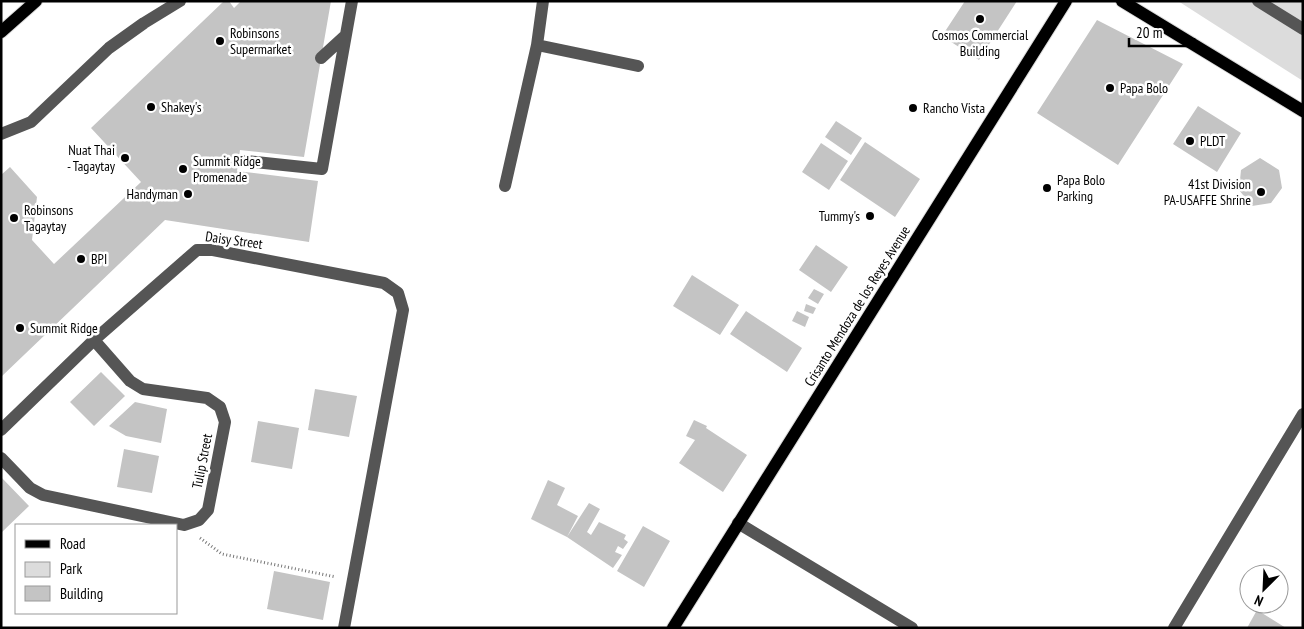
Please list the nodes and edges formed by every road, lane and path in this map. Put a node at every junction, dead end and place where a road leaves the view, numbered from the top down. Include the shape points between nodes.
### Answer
1 (36, 1) edge
2 (180, 1) edge
3 (352, 1) edge
4 (543, 1) edge
5 (1066, 1) edge
6 (1122, 1) edge
7 (1258, 1) edge
8 (1303, 29) edge
9 (1, 32) edge
10 (345, 36) junction
11 (537, 45) junction
12 (321, 58) dead end
13 (638, 66) dead end
14 (1303, 111) edge
15 (1, 134) edge
16 (246, 161) dead end
17 (505, 186) dead end
18 (94, 340) junction
19 (1302, 418) edge
20 (1, 430) edge
21 (1, 458) edge
22 (738, 523) junction
23 (184, 525) junction
24 (353, 581) junction
25 (344, 628) edge
26 (673, 628) edge
27 (912, 628) edge
28 (1174, 628) edge

1 - 9 main road
2 - 15 street via 109,48 31,122
3 - 10 street
4 - 11 street
5 - 22 main road, Crisanto Mendoza de los Reyes Avenue
6 - 14 main road
7 - 8 street
10 - 12 street
10 - 16 street via 322,169
11 - 13 street
11 - 17 street
18 - 20 street
18 - 23 street, Tulip Street via 130,380 143,389 207,398 220,407 225,422 208,510 199,520
18 - 24 street, Daisy Street via 197,250 213,250 384,283 398,293 403,310
19 - 28 street
21 - 23 street via 30,488 43,495
22 - 26 main road, Crisanto Mendoza de los Reyes Avenue
22 - 27 street
23 - 24 path via 222,554
24 - 25 street

